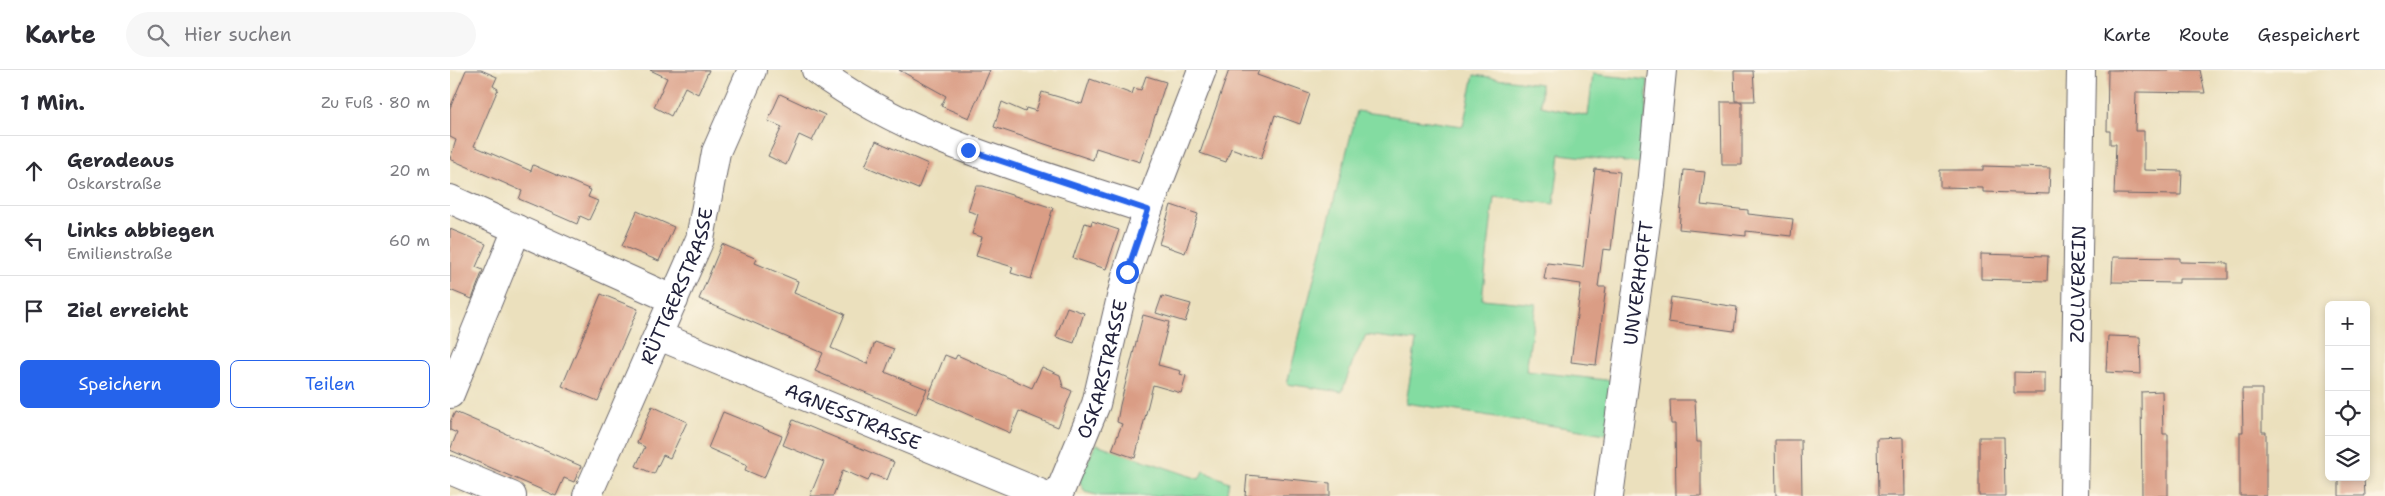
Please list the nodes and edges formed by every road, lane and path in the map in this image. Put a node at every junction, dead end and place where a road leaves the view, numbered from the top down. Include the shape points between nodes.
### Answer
1 (752, 70) edge
2 (816, 70) edge
3 (1202, 70) edge
4 (1662, 70) edge
5 (2081, 70) edge
6 (450, 199) edge
7 (1148, 210) junction
8 (517, 229) junction
9 (674, 300) junction
10 (659, 336) junction
11 (450, 394) edge
12 (450, 470) edge
13 (512, 496) edge
14 (587, 496) edge
15 (1047, 496) edge
16 (1058, 496) edge
17 (1609, 496) edge
18 (2074, 496) edge

1 - 9 street, RÜTTGERSTRASSE via 716,152 700,239
2 - 7 street via 896,119 968,150
3 - 7 street, OSKARSTRASSE
4 - 17 street, UNVERHOFFT via 1651,186
5 - 18 street, ZOLLVEREIN
6 - 8 street
7 - 16 street, OSKARSTRASSE via 1127,272 1096,404
8 - 9 street
8 - 11 street
9 - 10 street, RÜTTGERSTRASSE
10 - 14 street, RÜTTGERSTRASSE
10 - 15 street, AGNESSTRASSE
12 - 13 street

